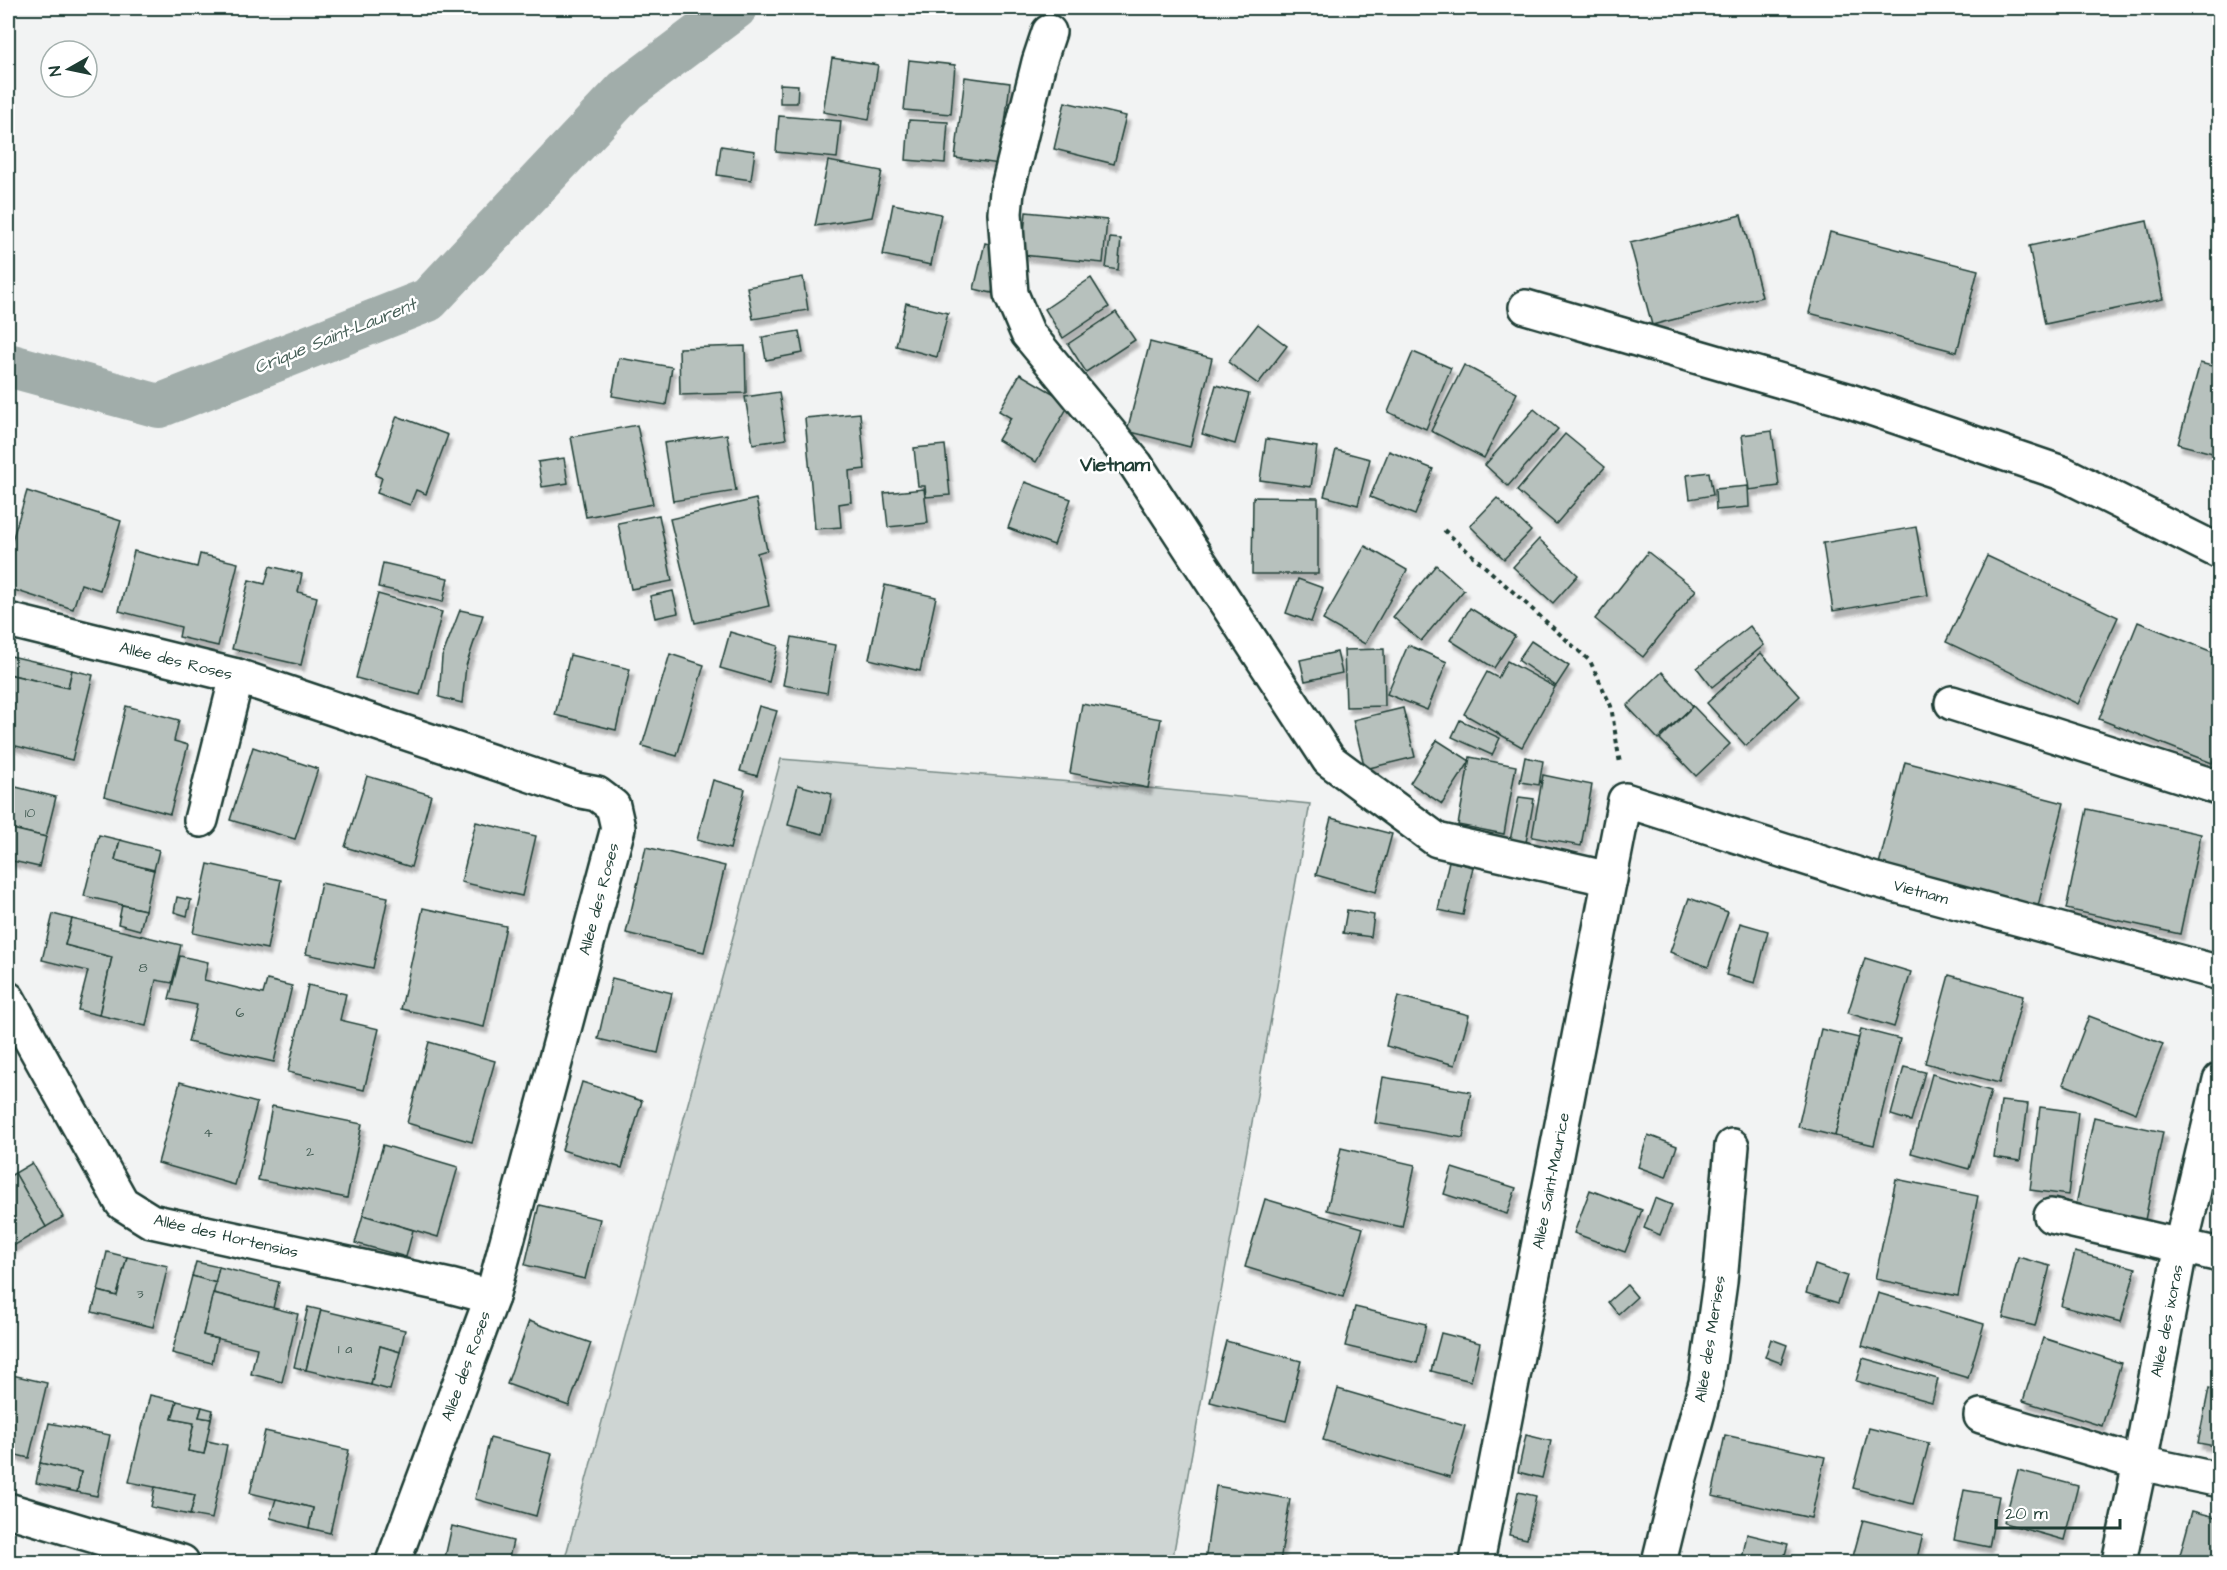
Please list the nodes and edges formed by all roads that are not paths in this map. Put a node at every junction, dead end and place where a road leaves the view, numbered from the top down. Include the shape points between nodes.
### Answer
1 (1049, 32) dead end
2 (1526, 307) dead end
3 (2220, 552) edge
4 (8, 621) edge
5 (237, 676) junction
6 (1952, 703) dead end
7 (2220, 788) edge
8 (1625, 800) joint
9 (201, 820) dead end
10 (1610, 879) junction
11 (2220, 973) edge
12 (8, 999) edge
13 (2220, 1080) edge
14 (1732, 1146) dead end
15 (2051, 1216) dead end
16 (2181, 1245) junction
17 (2220, 1255) edge
18 (492, 1297) junction
19 (1981, 1416) dead end
20 (2140, 1463) junction
21 (2220, 1480) edge
22 (8, 1510) edge
23 (182, 1563) edge
24 (393, 1563) edge
25 (1477, 1563) edge
26 (1659, 1563) edge
27 (2119, 1563) edge

1 - 10 street via 1007,191 1005,213 1011,294 1028,333 1136,465 1329,760 1437,840
2 - 3 street via 1846,400 2062,473
4 - 5 street, Allée des Roses
5 - 9 street
5 - 18 street, Allée des Roses via 597,794 613,806 618,828
6 - 7 street
8 - 10 street, Allée Saint-Maurice
8 - 11 street, Vietnam via 1872,879
10 - 25 street, Allée Saint-Maurice
12 - 18 street, Allée des Hortensias via 122,1203 152,1221
13 - 16 street, Allée des ixoras
14 - 26 street, Allée des Merises via 1706,1383
15 - 16 street
16 - 17 street
16 - 20 street, Allée des ixoras
18 - 24 street, Allée des Roses
19 - 20 street
20 - 21 street
20 - 27 street, Allée des ixoras
22 - 23 street

